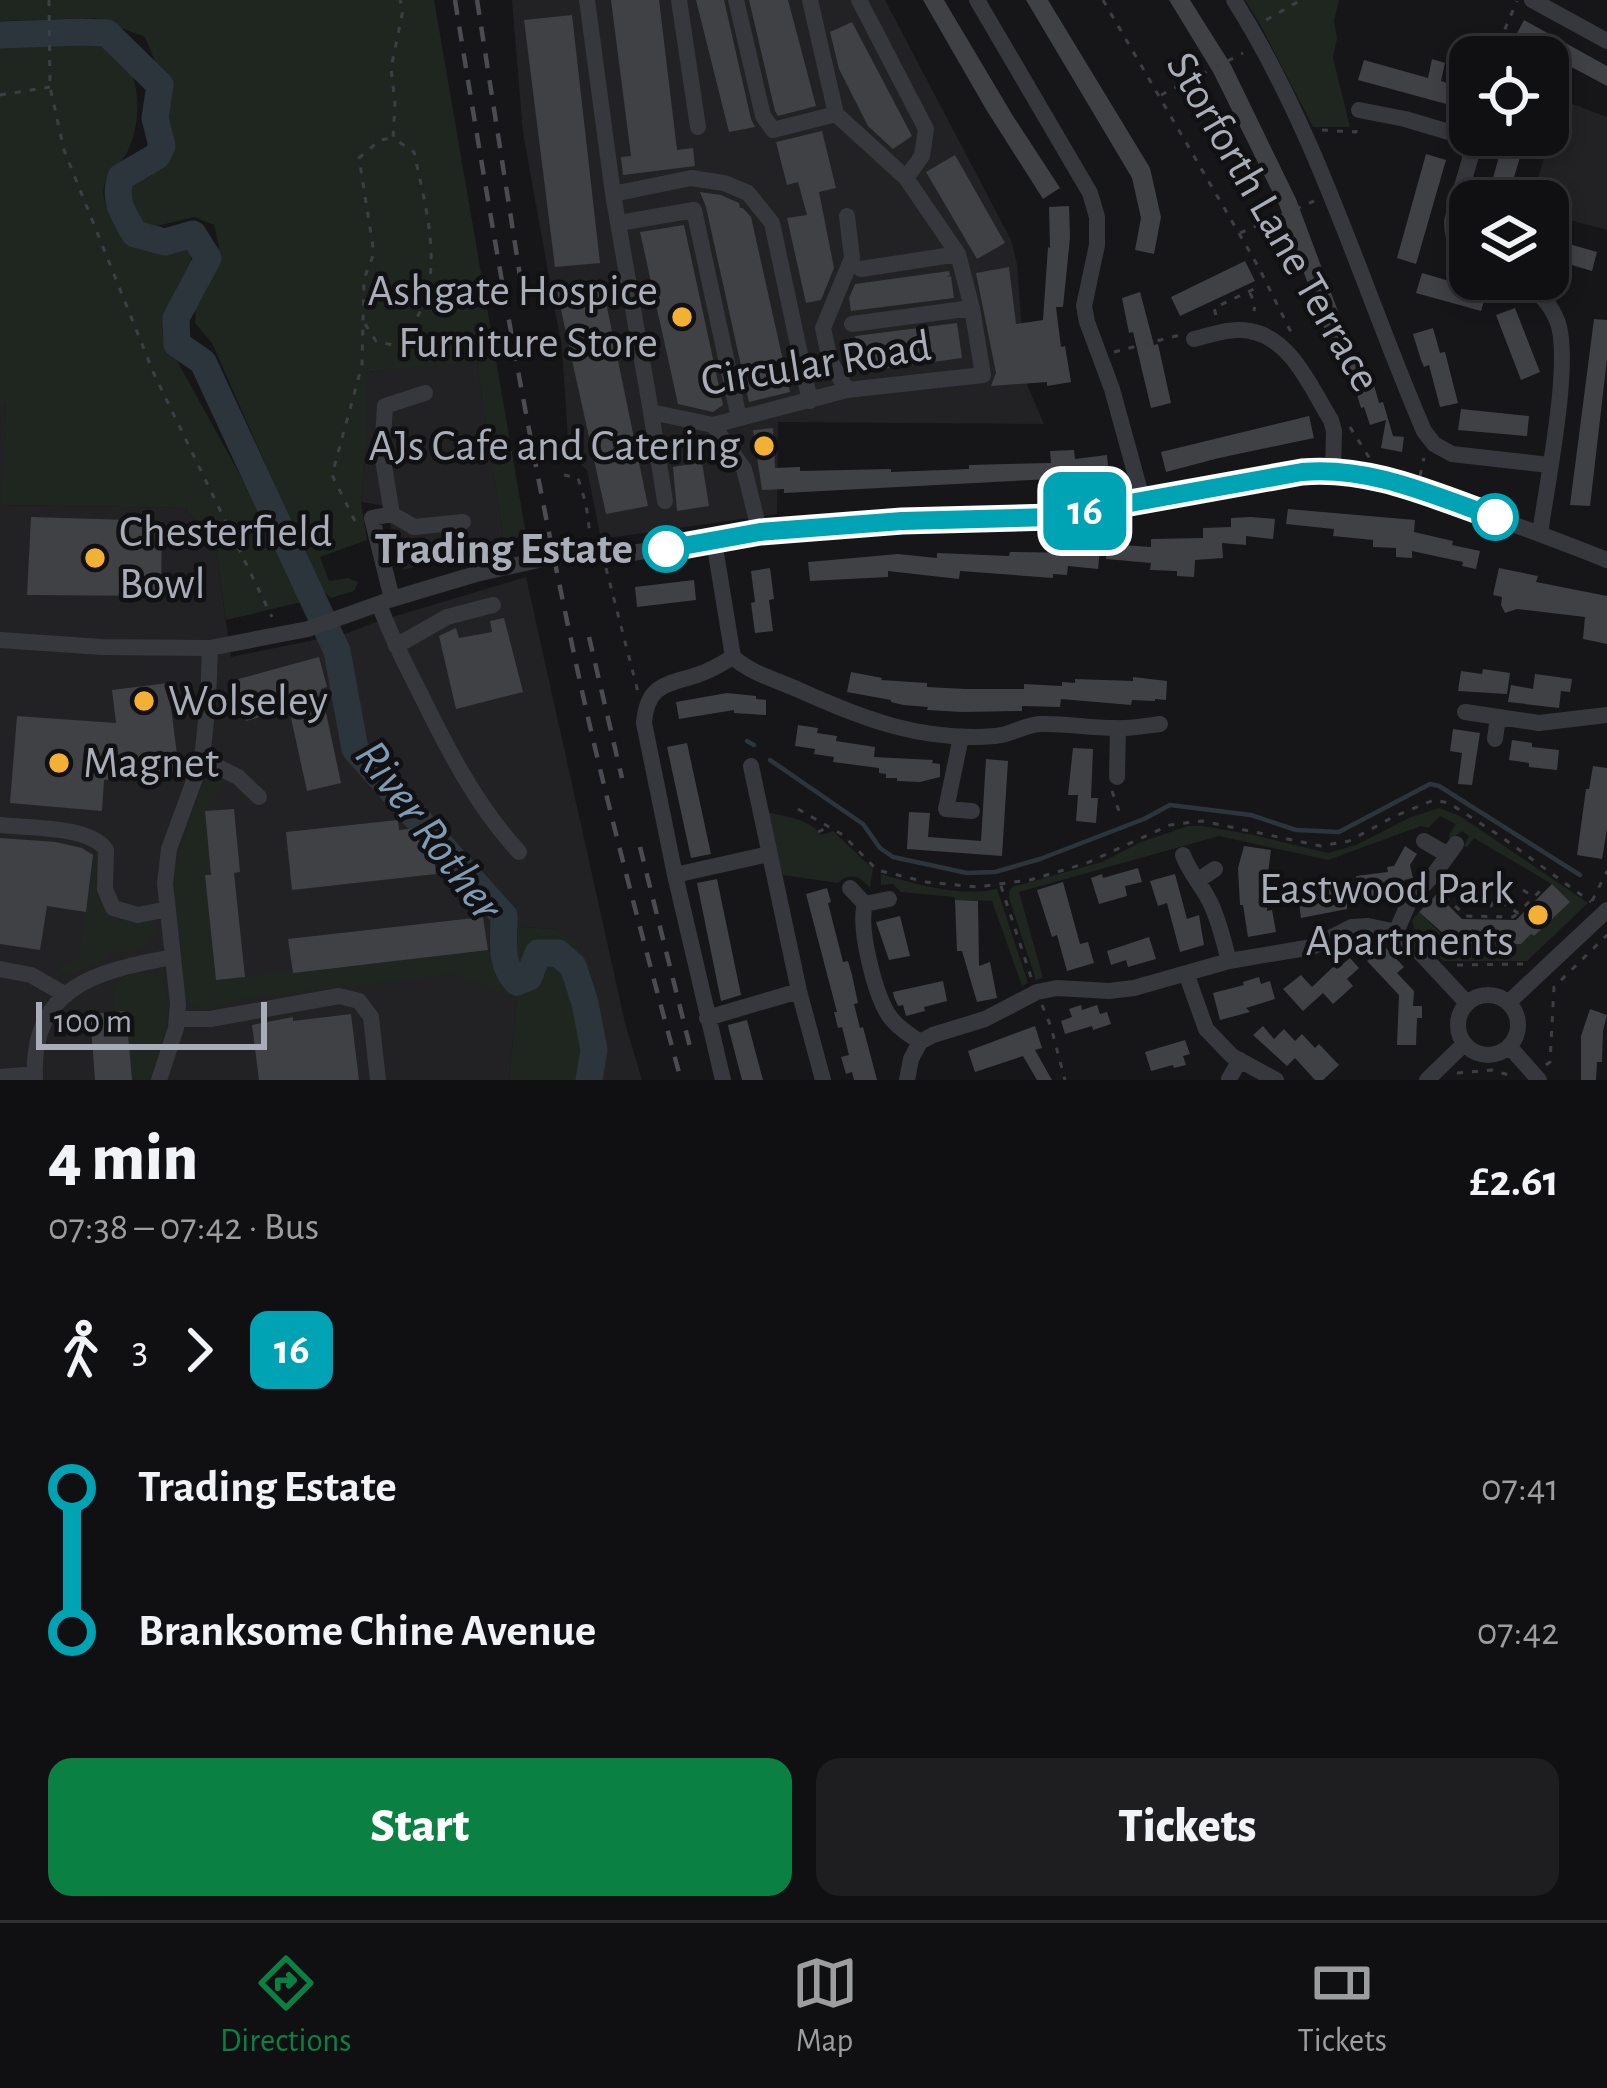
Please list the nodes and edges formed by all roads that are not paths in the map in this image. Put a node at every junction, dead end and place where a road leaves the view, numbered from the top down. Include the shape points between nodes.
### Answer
1 (587, 0) edge
2 (679, 0) edge
3 (736, 0) edge
4 (810, 0) edge
5 (859, 0) edge
6 (976, 0) edge
7 (1234, 0) edge
8 (1532, 0) edge
9 (1607, 41) edge
10 (1359, 110) road end
11 (836, 114) junction
12 (698, 127) dead end
13 (1449, 130) edge
14 (906, 178) junction
15 (613, 194) junction
16 (847, 216) dead end
17 (619, 224) junction
18 (958, 254) junction
19 (861, 269) dead end
20 (1546, 300) edge
21 (972, 308) junction
22 (853, 324) dead end
23 (1194, 339) road end
24 (847, 391) junction
25 (425, 393) dead end
26 (810, 401) junction
27 (651, 412) junction
28 (739, 418) junction
29 (712, 425) junction
30 (1424, 431) junction
31 (1424, 458) dead end
32 (1549, 465) junction
33 (1333, 469) junction
34 (665, 501) dead end
35 (1143, 502) junction
36 (392, 514) junction
37 (463, 521) dead end
38 (760, 532) junction
39 (1540, 534) junction
40 (714, 541) junction
41 (1607, 560) edge
42 (386, 602) junction
43 (493, 605) dead end
44 (0, 640) edge
45 (396, 646) junction
46 (210, 648) junction
47 (733, 657) junction
48 (1465, 712) dead end
49 (1607, 716) edge
50 (1498, 717) junction
51 (1160, 724) dead end
52 (1118, 728) junction
53 (961, 737) junction
54 (1495, 739) dead end
55 (202, 759) junction
56 (751, 766) dead end
57 (1117, 777) road end
58 (259, 797) dead end
59 (972, 811) dead end
60 (0, 825) edge
61 (1424, 841) dead end
62 (519, 851) dead end
63 (769, 854) junction
64 (1183, 855) dead end
65 (1215, 869) dead end
66 (675, 875) junction
67 (1197, 881) junction
68 (850, 888) dead end
69 (889, 898) dead end
70 (866, 904) junction
71 (1602, 908) edge
72 (168, 909) junction
73 (1396, 932) junction
74 (173, 957) junction
75 (1229, 961) junction
76 (0, 969) edge
77 (1186, 973) junction
78 (799, 991) junction
79 (66, 995) junction
80 (1467, 1003) junction
81 (1508, 1003) junction
82 (707, 1018) junction
83 (177, 1019) junction
84 (920, 1042) junction
85 (1464, 1044) junction
86 (1509, 1046) junction
87 (1240, 1060) junction
88 (0, 1077) edge
89 (35, 1077) edge
90 (1531, 1078) edge
91 (1229, 1079) edge
92 (159, 1080) edge
93 (378, 1080) edge
94 (723, 1080) edge
95 (823, 1080) edge
96 (907, 1080) edge
97 (1276, 1080) edge
98 (1427, 1080) edge

1 - 15 street, Circular Road
2 - 12 street
3 - 11 street via 772,130
4 - 11 street
5 - 14 street via 926,129 922,156
6 - 35 street via 1090,193 1097,245 1084,306
7 - 30 street, Storforth Lane Terrace via 1302,130
8 - 9 street
10 - 13 street
11 - 14 street, Circular Road
14 - 18 street, Circular Road
15 - 17 street, Circular Road
15 - 26 street via 691,178 748,193 772,224
16 - 24 street via 852,258 824,328
17 - 27 street, Circular Road
17 - 28 street via 694,210
18 - 19 street
18 - 21 street, Circular Road
20 - 32 street via 1564,355
21 - 22 street
21 - 24 street, Circular Road via 983,375
23 - 33 street via 1218,324 1270,337 1288,352 1331,420
24 - 26 street, Circular Road
25 - 36 street via 385,406 382,453
26 - 28 street, Circular Road
27 - 29 street, Circular Road
27 - 34 street
28 - 29 street, Circular Road
29 - 38 street via 744,469
30 - 31 street
30 - 32 street via 1452,454
32 - 39 street
33 - 35 street
33 - 39 street
35 - 38 street via 1052,517
36 - 37 street via 415,527
36 - 42 street via 372,518
38 - 40 street
39 - 41 street
40 - 42 street via 514,564
40 - 47 street
42 - 45 street
42 - 46 street via 308,629
43 - 45 street via 447,617
44 - 46 street
45 - 62 street via 454,764
46 - 55 street
47 - 53 street via 841,710 908,732
47 - 66 street via 667,683 645,706
48 - 50 street
49 - 50 street via 1539,723
50 - 54 street
51 - 52 street
52 - 53 street via 1031,724 1008,735
52 - 57 street
53 - 59 street via 946,809
55 - 58 street
55 - 72 street via 170,849
56 - 63 street
60 - 72 street via 96,839 106,850 104,889 113,908 138,915
61 - 73 street via 1452,849 1410,900
63 - 66 street
63 - 78 street
64 - 67 street
65 - 67 street
66 - 82 street
67 - 75 street
68 - 70 street
69 - 70 street
70 - 84 street via 863,927 884,1007
71 - 81 street
72 - 74 street
73 - 75 street via 1352,928 1312,946
73 - 80 street
74 - 79 street via 96,974
74 - 83 street
75 - 77 street
76 - 79 street
77 - 84 street via 1120,990 1037,992
77 - 87 street via 1206,1029
78 - 82 street
78 - 95 street
79 - 89 street via 38,1035
80 - 81 street via 1488,994
80 - 85 street via 1457,1023
81 - 86 street via 1518,1029
82 - 94 street
83 - 92 street
83 - 93 street via 339,996 359,1000 371,1017
84 - 96 street
85 - 86 street via 1492,1055
85 - 98 street
86 - 90 street
87 - 91 street
87 - 97 street
88 - 89 street

